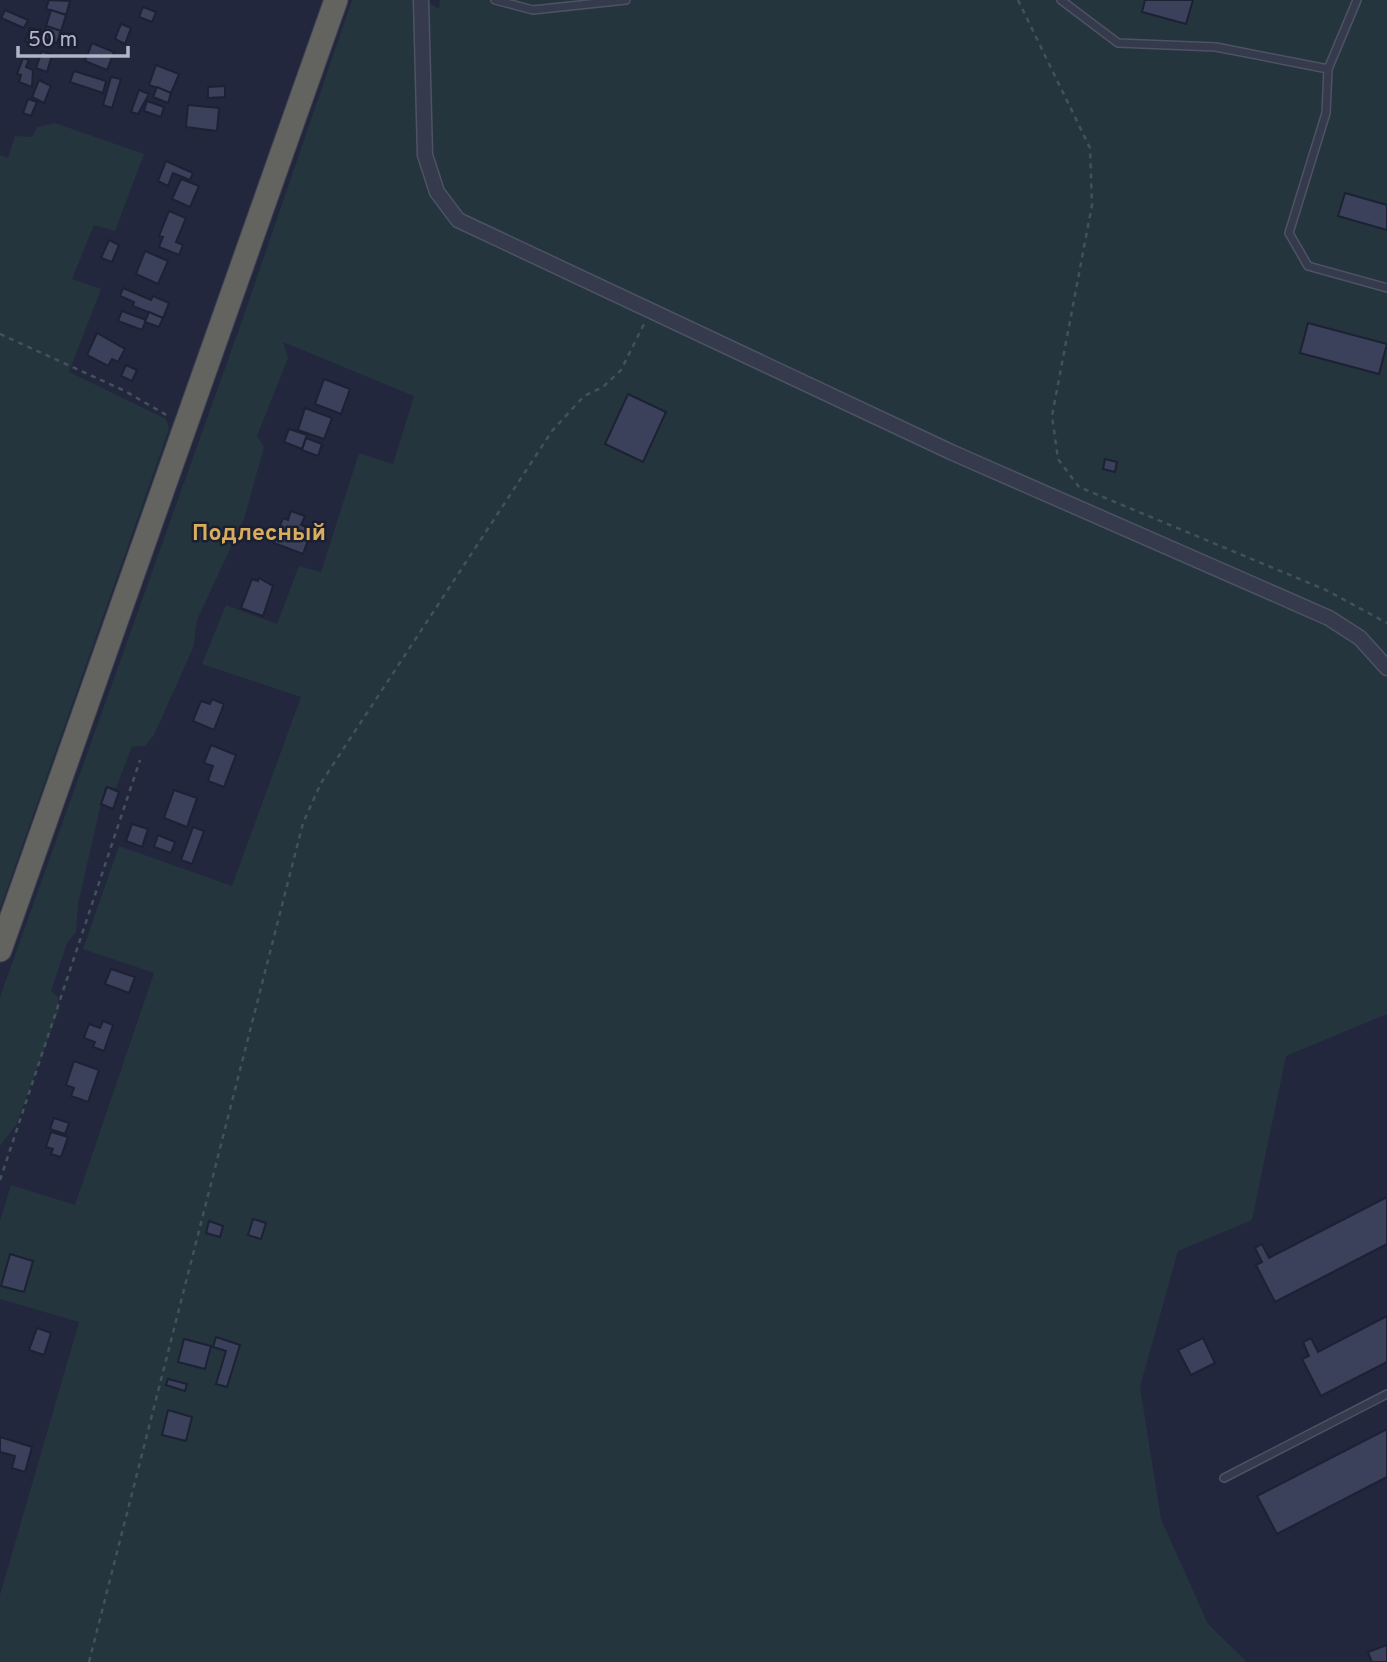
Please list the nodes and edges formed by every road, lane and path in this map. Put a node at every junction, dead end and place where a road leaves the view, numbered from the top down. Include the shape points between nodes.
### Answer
1 (336, 0) edge
2 (421, 0) edge
3 (495, 0) edge
4 (626, 0) edge
5 (1018, 0) edge
6 (1061, 0) edge
7 (1357, 0) edge
8 (1328, 69) junction
9 (1387, 288) edge
10 (650, 311) junction
11 (0, 334) edge
12 (186, 426) junction
13 (1387, 623) edge
14 (1387, 668) edge
15 (140, 760) dead end
16 (0, 950) edge
17 (0, 1180) edge
18 (1387, 1394) edge
19 (1224, 1478) dead end
20 (89, 1662) edge

1 - 12 highway
2 - 10 street via 425,155 437,192 458,220
3 - 4 lane via 533,10
5 - 13 path via 1090,148 1092,205 1052,416 1058,459 1079,486 1326,590
6 - 8 lane via 1118,43 1216,47
7 - 8 lane
8 - 9 lane via 1326,113 1289,233 1308,266
10 - 14 street via 951,452 1329,618 1360,638
10 - 20 path via 621,370 603,387 584,396 552,431 321,783 303,823
11 - 12 path via 125,391
12 - 16 highway
15 - 17 path
18 - 19 lane

